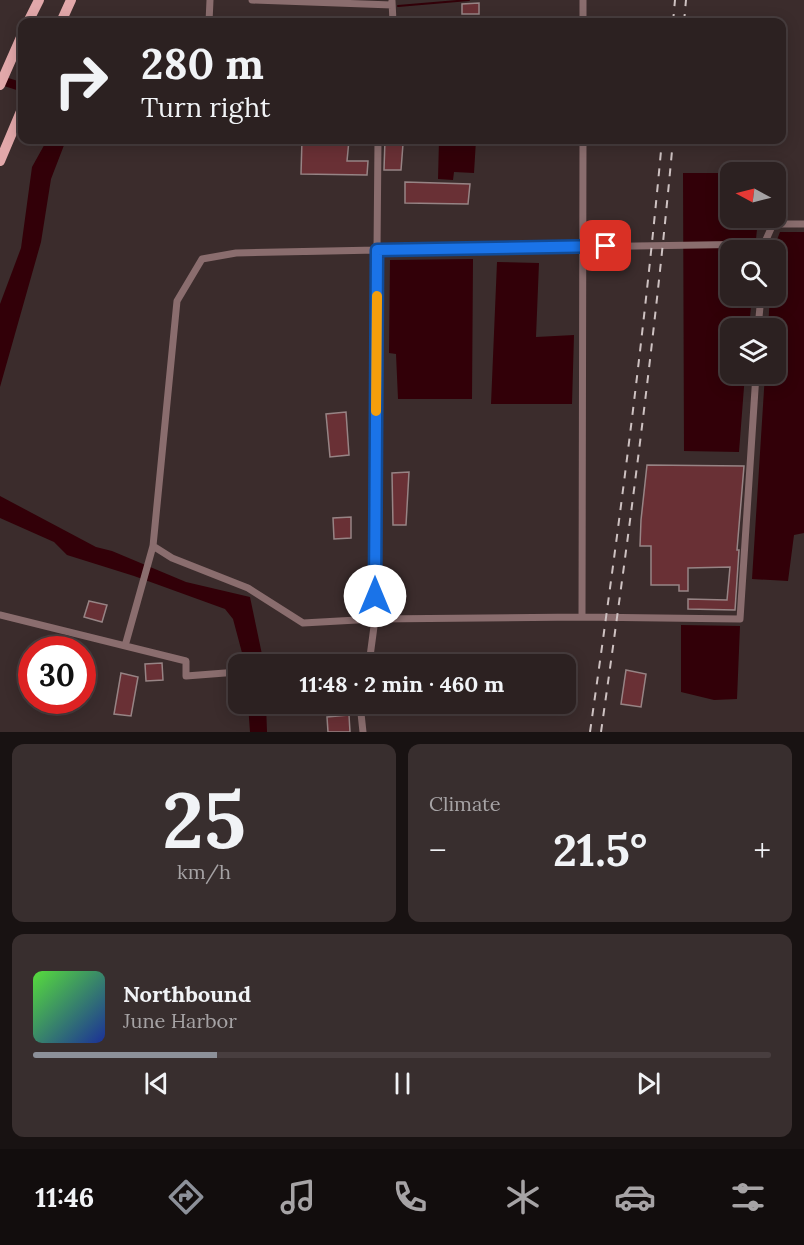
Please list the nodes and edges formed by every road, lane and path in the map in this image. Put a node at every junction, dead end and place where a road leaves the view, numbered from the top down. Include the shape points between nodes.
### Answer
1 (39, 0) edge
2 (71, 0) edge
3 (210, 0) edge
4 (252, 0) edge
5 (583, 0) edge
6 (292, 1) edge
7 (392, 2) edge
8 (30, 18) edge
9 (63, 18) edge
10 (209, 18) edge
11 (393, 18) edge
12 (583, 18) edge
13 (18, 45) edge
14 (0, 85) edge
15 (18, 118) edge
16 (378, 144) edge
17 (583, 144) edge
18 (0, 161) edge
19 (804, 224) edge
20 (767, 240) edge
21 (583, 247) junction
22 (720, 247) edge
23 (377, 250) junction
24 (755, 384) edge
25 (153, 546) junction
26 (0, 615) edge
27 (582, 616) junction
28 (375, 619) junction
29 (125, 646) junction
30 (370, 654) edge
31 (228, 673) edge
32 (361, 714) edge
33 (363, 732) edge

1 - 8 main road
2 - 9 main road
3 - 10 street
4 - 6 street
5 - 12 street
6 - 7 street
7 - 11 street
13 - 14 main road
15 - 18 main road
16 - 23 street
17 - 21 street
19 - 20 street via 773,224
21 - 22 street
21 - 23 street
21 - 27 street
23 - 25 street via 236,253 202,259 177,301
23 - 28 street
24 - 27 street via 740,619
25 - 28 street via 172,558 248,588 303,623
25 - 29 street
26 - 29 street
27 - 28 street
28 - 30 street
29 - 31 street via 186,661 186,676
32 - 33 street

